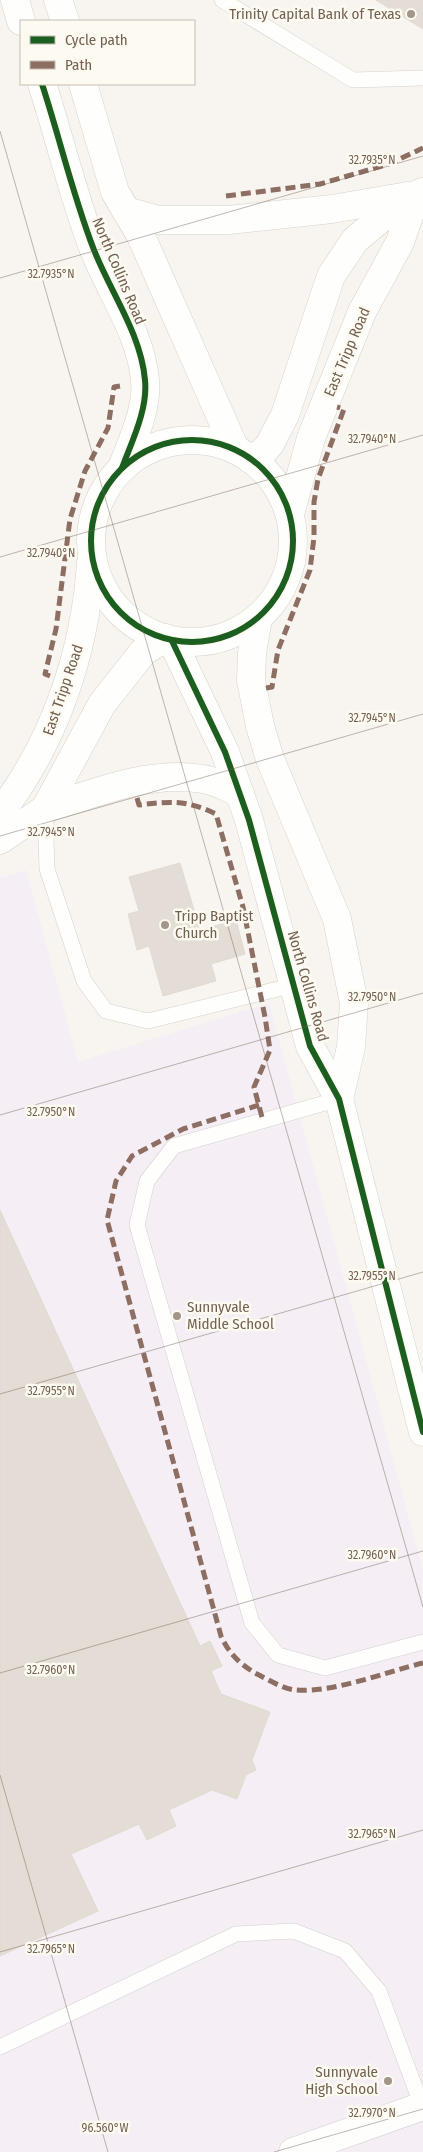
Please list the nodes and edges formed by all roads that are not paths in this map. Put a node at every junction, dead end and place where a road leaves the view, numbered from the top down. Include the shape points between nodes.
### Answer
1 (14, 0) edge
2 (58, 0) edge
3 (222, 0) edge
4 (21, 20) edge
5 (65, 20) edge
6 (423, 78) edge
7 (42, 85) edge
8 (83, 85) edge
9 (420, 193) edge
10 (126, 211) junction
11 (243, 454) junction
12 (122, 468) junction
13 (290, 514) junction
14 (91, 554) junction
15 (258, 618) junction
16 (168, 639) junction
17 (240, 792) junction
18 (45, 809) junction
19 (0, 814) edge
20 (0, 840) edge
21 (294, 985) junction
22 (339, 1099) junction
23 (423, 1432) edge
24 (423, 1642) edge
25 (0, 2047) edge
26 (423, 2106) edge
27 (293, 2152) edge

1 - 4 street
2 - 5 street
3 - 6 lane via 353,80
7 - 12 street, North Collins Road via 79,208 128,324 146,381 142,411
8 - 10 street, North Collins Road via 115,192
9 - 10 street via 332,209 229,220 158,220
9 - 11 street via 379,220 356,240 331,276 285,415 262,453
9 - 13 street, East Tripp Road via 400,242 362,312 311,438
10 - 11 street, North Collins Road via 141,236
11 - 12 street via 208,441 179,441 148,450
11 - 13 street via 260,465 278,487
12 - 14 street, East Tripp Road via 103,493 92,523
13 - 15 street via 294,542 290,570 278,596
14 - 16 street via 100,584 118,610 142,630
14 - 19 street, East Tripp Road via 88,600 68,684 46,739 18,790
15 - 16 street via 234,633 204,642
15 - 22 street, North Collins Road via 251,680 260,726 270,759 336,919 354,1003 351,1048
16 - 17 street, North Collins Road via 225,752
16 - 18 street via 143,652 102,704
17 - 18 street via 204,779 178,777 109,788
17 - 21 street, North Collins Road
18 - 20 street
18 - 21 lane via 47,869 84,980 106,1011 148,1022
21 - 22 street, North Collins Road via 310,1046
22 - 23 street, North Collins Road
22 - 24 lane via 174,1146 147,1181 137,1225 252,1623 278,1655 325,1668
25 - 26 lane via 236,1934 294,1931 345,1951 379,1991
26 - 27 street

